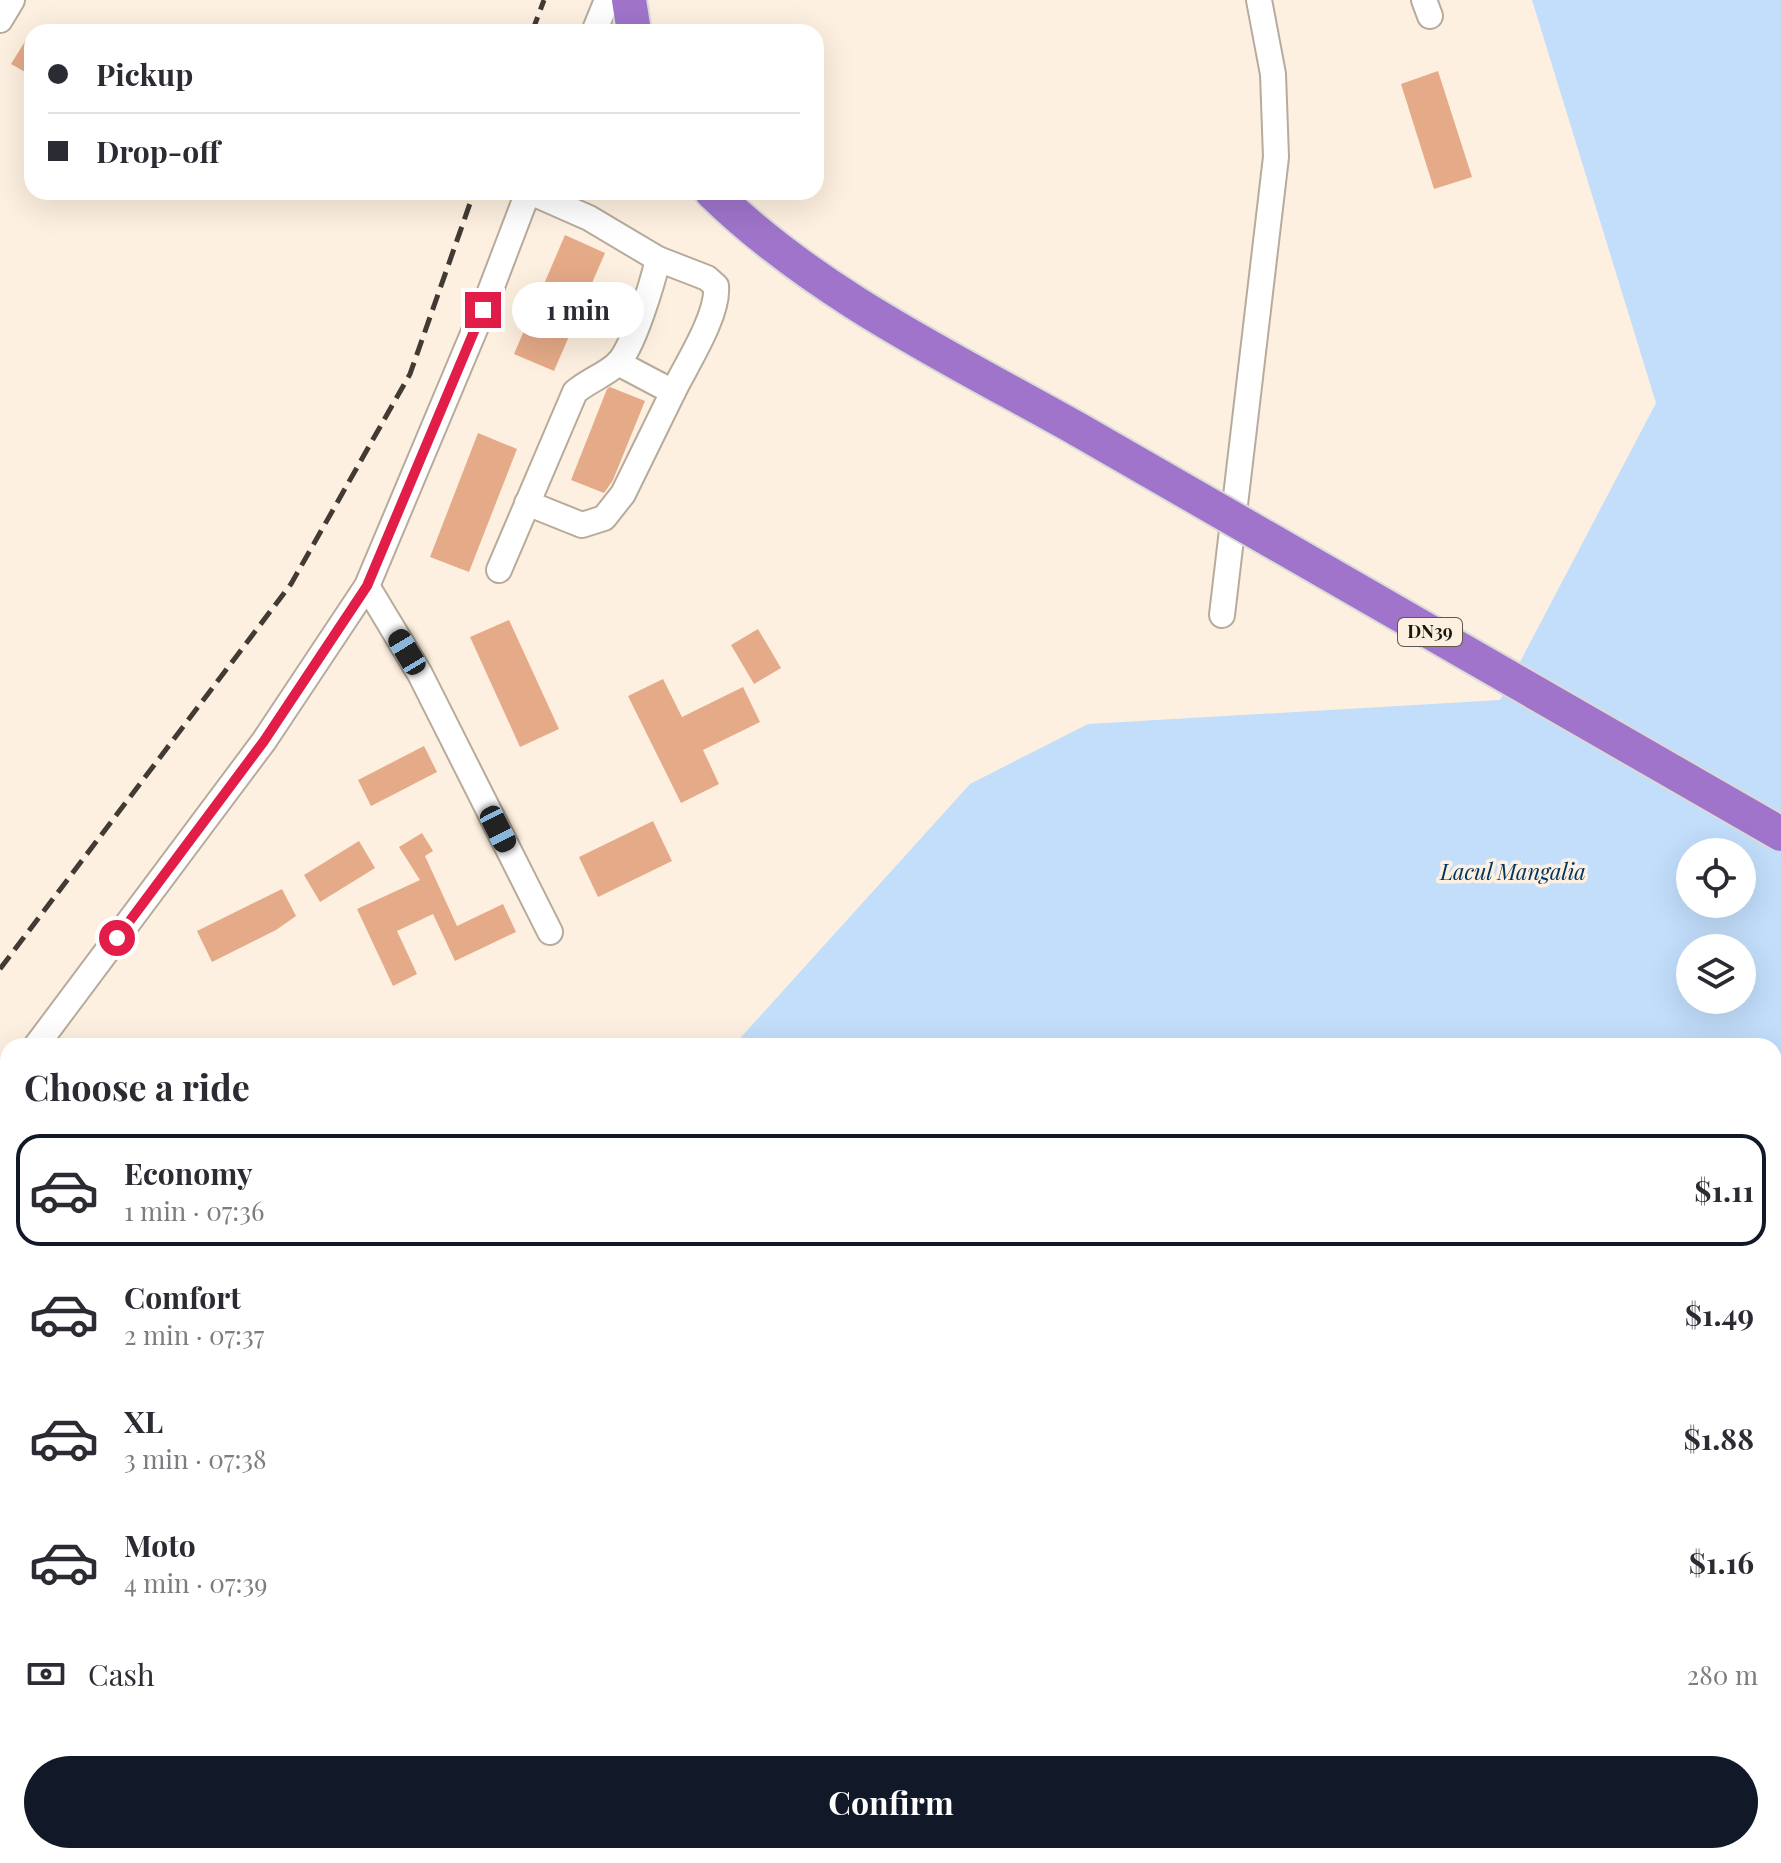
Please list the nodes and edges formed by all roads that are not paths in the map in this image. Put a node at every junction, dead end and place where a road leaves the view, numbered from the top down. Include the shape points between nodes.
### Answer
1 (12, 0) edge
2 (607, 0) edge
3 (629, 0) edge
4 (1259, 0) edge
5 (0, 20) edge
6 (597, 24) edge
7 (633, 24) edge
8 (526, 200) edge
9 (547, 200) edge
10 (720, 200) edge
11 (658, 259) junction
12 (618, 363) junction
13 (673, 392) junction
14 (527, 503) junction
15 (499, 570) dead end
16 (367, 586) junction
17 (1222, 615) dead end
18 (1781, 834) edge
19 (550, 932) dead end
20 (42, 1038) edge

1 - 5 street
2 - 6 street
3 - 7 highway
4 - 17 street via 1273,74 1276,157
8 - 16 street
9 - 11 street
10 - 18 highway, DN39, bridge via 837,290 910,335
11 - 12 street
11 - 13 street via 716,286 711,315
12 - 13 street
12 - 14 street via 575,392
13 - 14 street via 623,494 604,518 582,525
14 - 15 street
16 - 19 street via 420,674
16 - 20 street via 264,741

